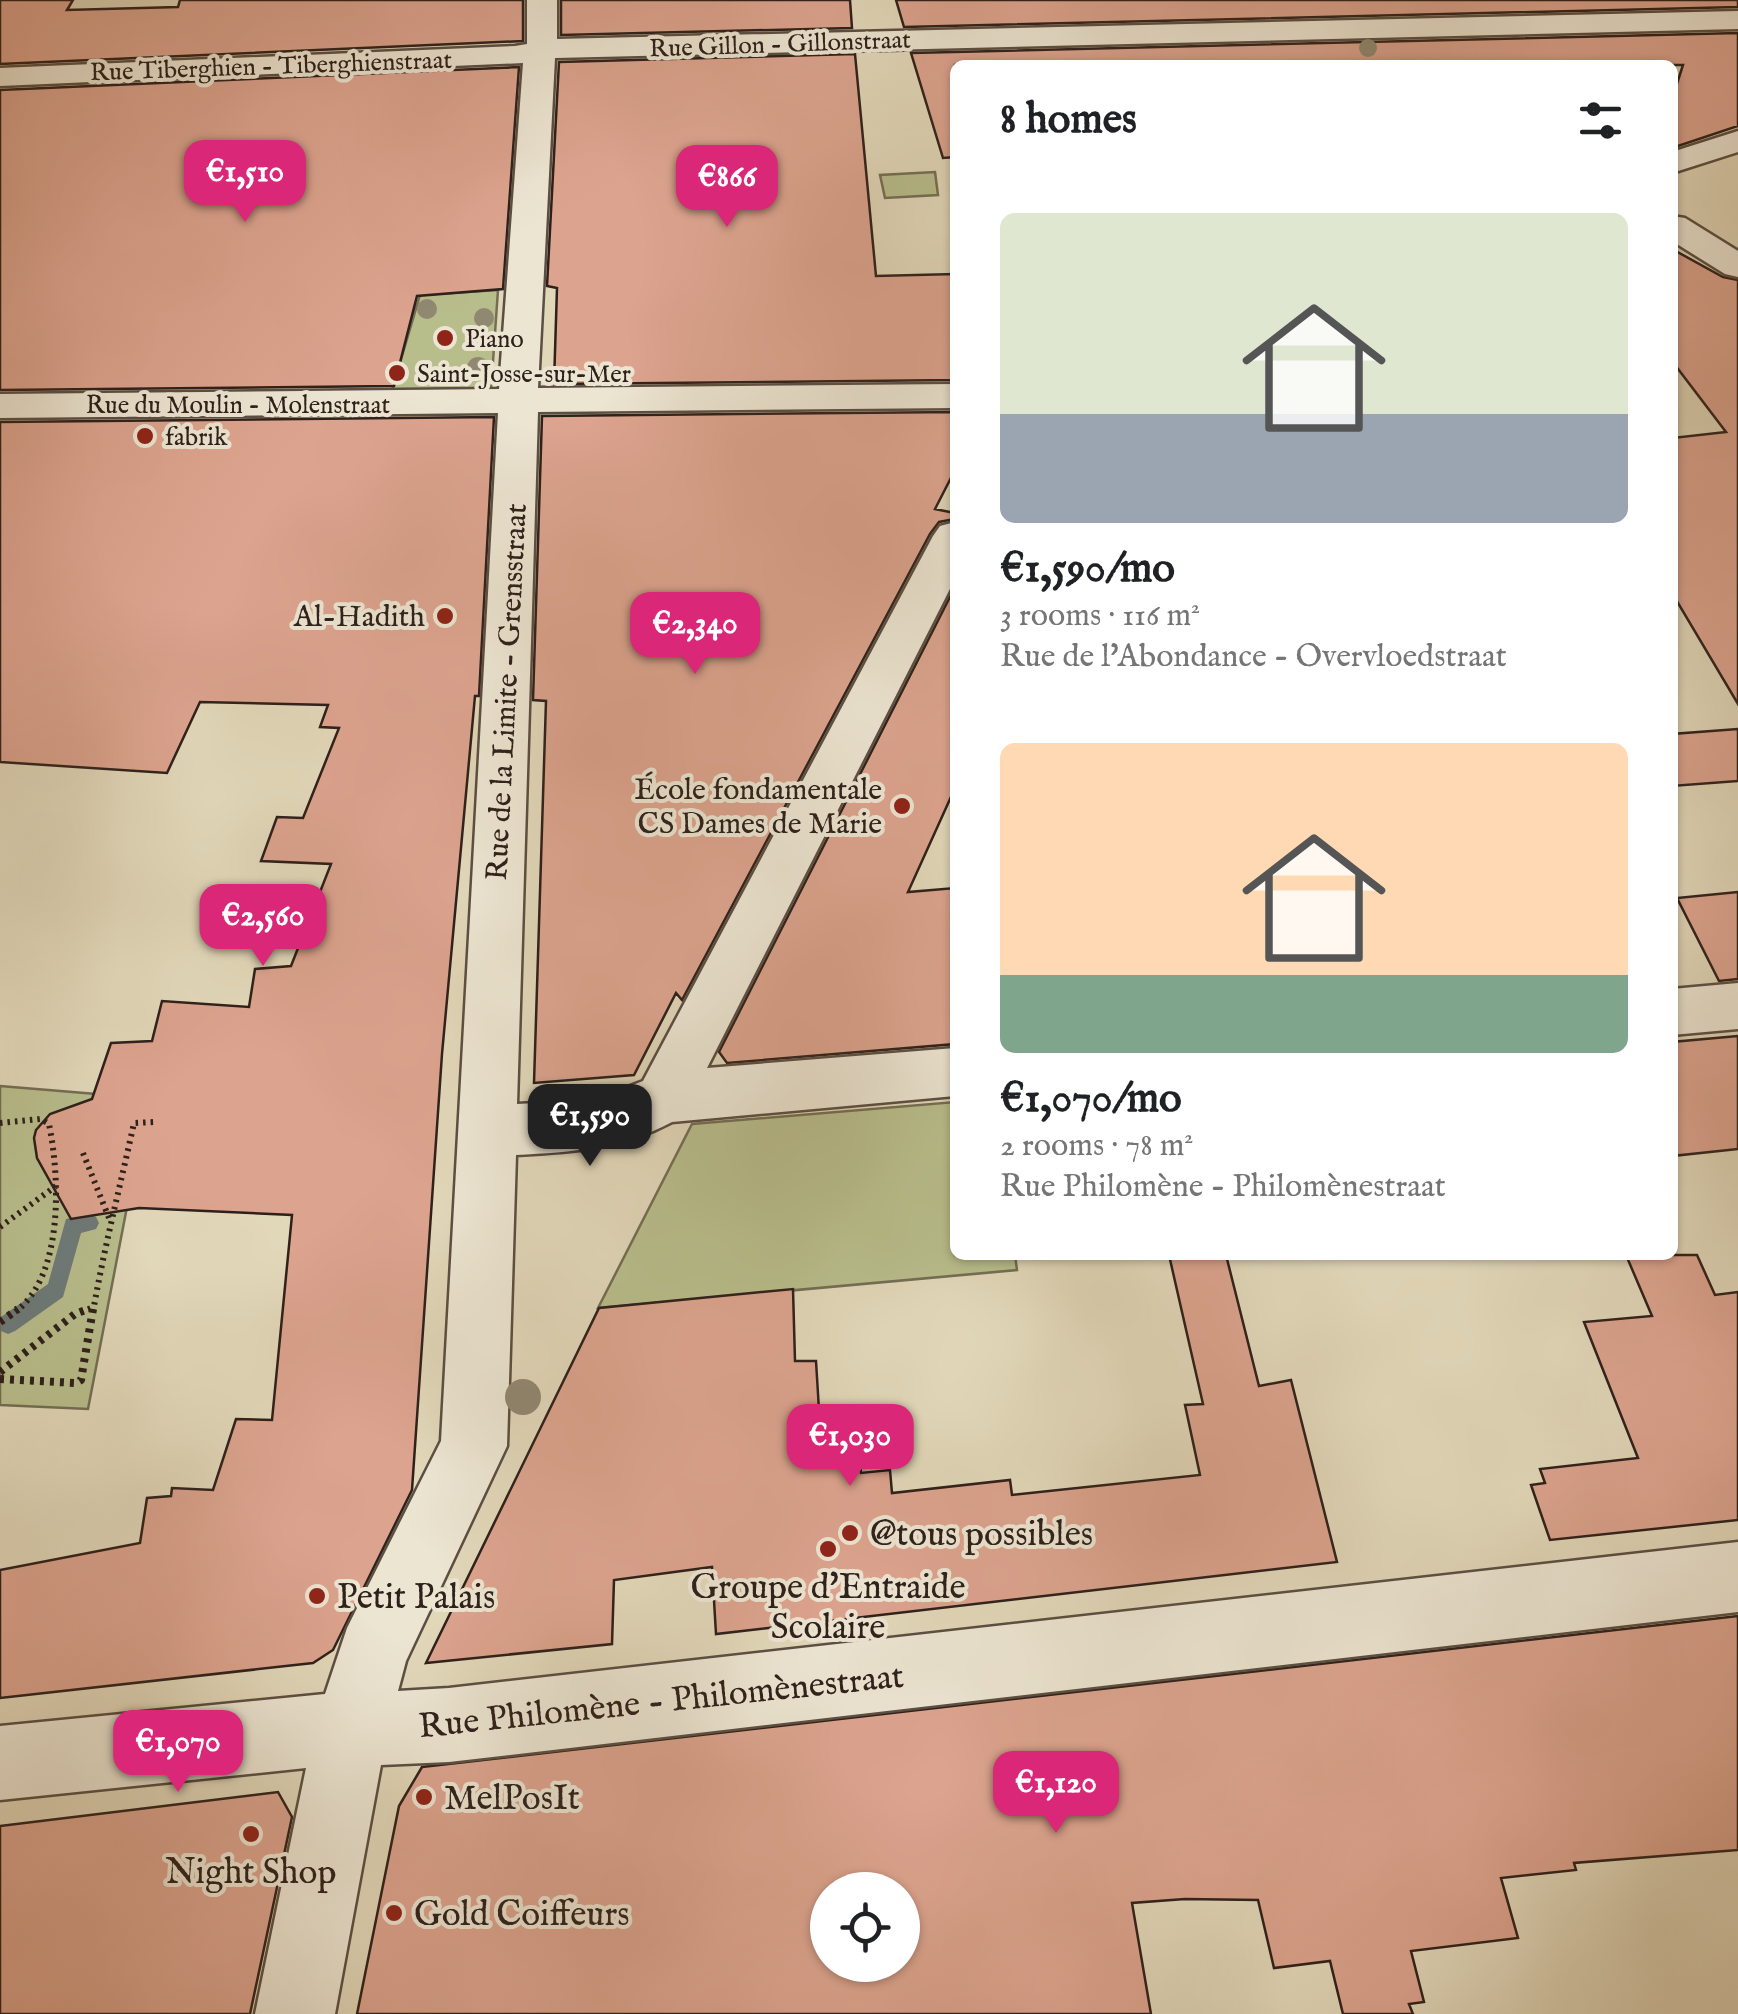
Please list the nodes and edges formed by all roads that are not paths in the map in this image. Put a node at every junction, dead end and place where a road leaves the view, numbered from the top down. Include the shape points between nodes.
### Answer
1 (542, 0) edge
2 (1318, 0) edge
3 (1738, 20) edge
4 (1364, 29) junction
5 (542, 50) junction
6 (1408, 57) dead end
7 (0, 77) edge
8 (1738, 141) edge
9 (1678, 161) edge
10 (1678, 230) edge
11 (1738, 266) edge
12 (950, 396) edge
13 (519, 402) junction
14 (0, 406) edge
15 (950, 546) edge
16 (1738, 1006) edge
17 (1678, 1011) edge
18 (950, 1072) edge
19 (663, 1098) junction
20 (488, 1131) junction
21 (1738, 1577) edge
22 (350, 1732) junction
23 (0, 1762) edge
24 (295, 2014) edge

1 - 5 street, Rue de la Limite - Grensstraat
2 - 4 street
3 - 4 street, Rue Gillon - Gillonstraat
4 - 5 street, Rue Gillon - Gillonstraat
4 - 6 street
5 - 7 street, Rue Tiberghien - Tiberghienstraat
5 - 13 street, Rue de la Limite - Grensstraat
8 - 9 street
10 - 11 street
12 - 13 street, Rue du Moulin - Molenstraat
13 - 14 street, Rue du Moulin - Molenstraat
13 - 20 street, Rue de la Limite - Grensstraat
15 - 19 street
16 - 17 street
18 - 19 street
19 - 20 street via 594,1125
20 - 22 street, Rue de la Limite - Grensstraat via 474,1446 378,1637
21 - 22 street, Rue Philomène - Philomènestraat via 449,1726
22 - 23 street, Rue Philomène - Philomènestraat via 274,1733
22 - 24 street, Rue de la Limite - Grensstraat

